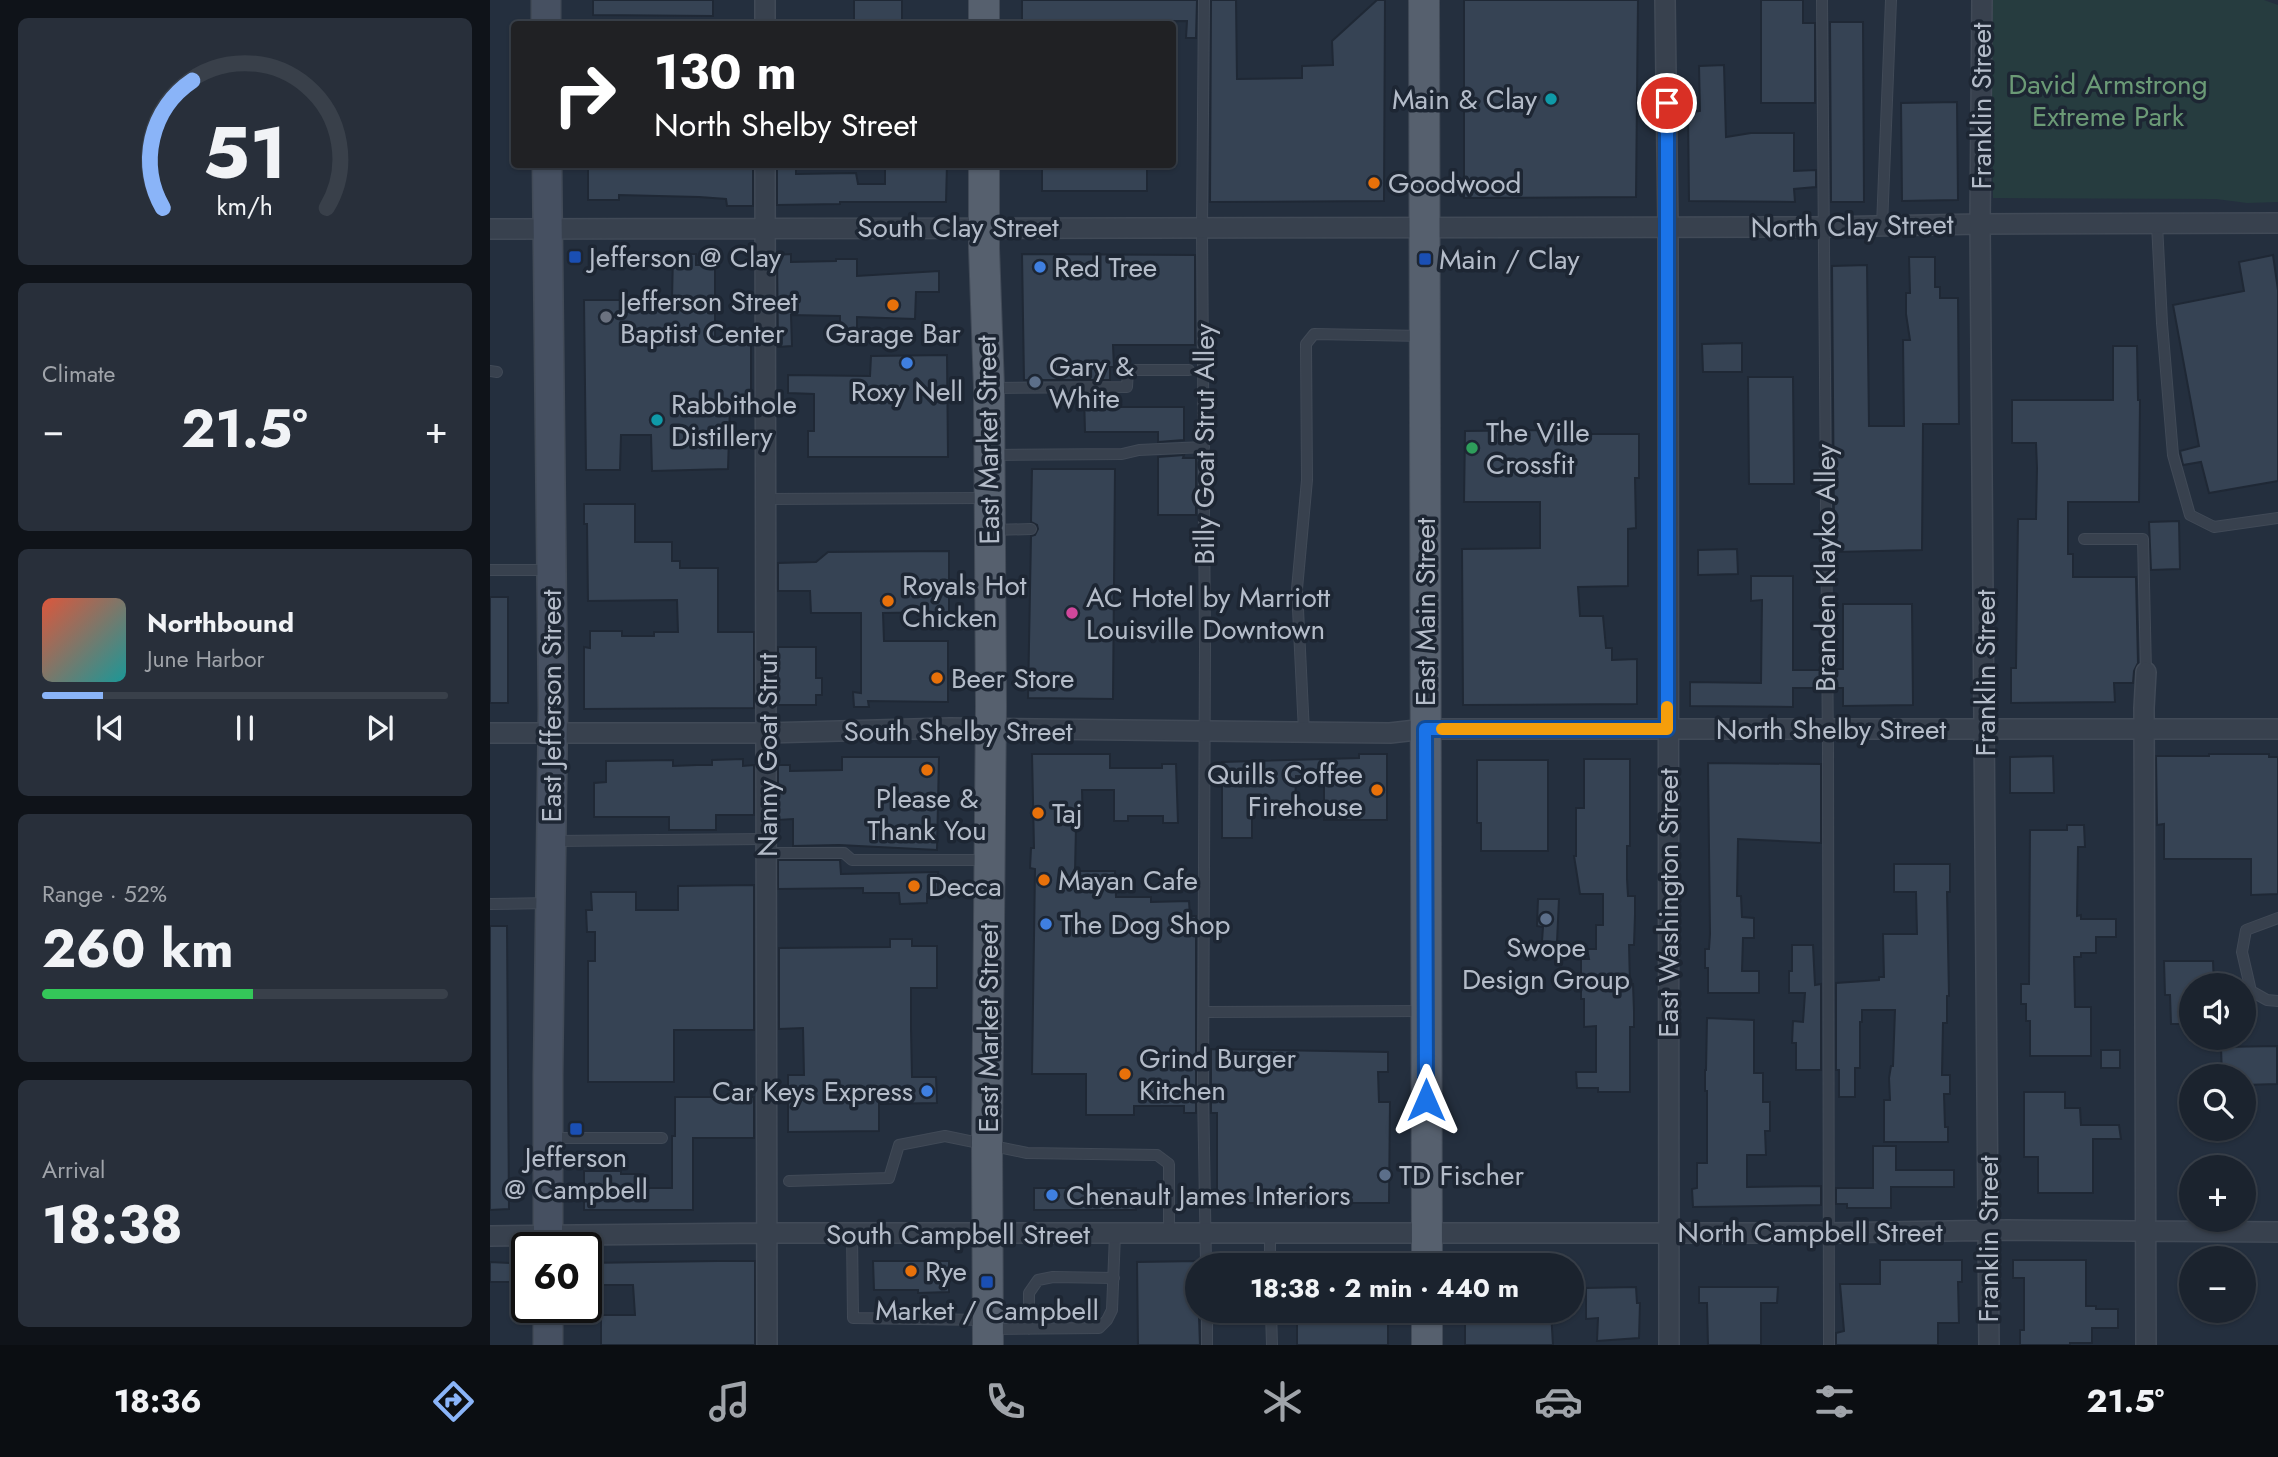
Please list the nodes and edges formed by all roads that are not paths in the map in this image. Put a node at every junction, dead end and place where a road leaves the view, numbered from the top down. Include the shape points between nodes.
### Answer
1 (546, 0) edge
2 (765, 0) edge
3 (984, 0) edge
4 (1203, 0) edge
5 (1424, 0) edge
6 (1665, 0) edge
7 (1822, 0) edge
8 (1891, 0) edge
9 (1982, 0) edge
10 (546, 21) edge
11 (765, 21) edge
12 (984, 21) edge
13 (547, 168) edge
14 (765, 168) edge
15 (984, 168) edge
16 (2278, 223) edge
17 (1980, 224) junction
18 (2157, 224) junction
19 (1202, 226) junction
20 (1426, 226) junction
21 (1882, 226) junction
22 (984, 227) junction
23 (1668, 227) junction
24 (1823, 227) junction
25 (548, 228) junction
26 (765, 228) junction
27 (490, 229) edge
28 (1425, 336) junction
29 (1189, 370) dead end
30 (989, 388) junction
31 (1204, 447) junction
32 (989, 455) junction
33 (989, 498) junction
34 (766, 499) junction
35 (2278, 518) edge
36 (1031, 529) dead end
37 (989, 530) junction
38 (2084, 539) dead end
39 (490, 570) edge
40 (551, 570) junction
41 (2146, 672) joint
42 (990, 729) junction
43 (1425, 729) junction
44 (1667, 729) junction
45 (1826, 729) junction
46 (1985, 729) junction
47 (2144, 729) junction
48 (2278, 729) edge
49 (1205, 731) junction
50 (1304, 732) junction
51 (490, 733) edge
52 (551, 733) junction
53 (766, 733) junction
54 (550, 841) junction
55 (767, 846) junction
56 (989, 860) junction
57 (550, 903) junction
58 (490, 904) edge
59 (2278, 918) edge
60 (2278, 1001) edge
61 (1426, 1011) junction
62 (1205, 1012) junction
63 (547, 1138) junction
64 (663, 1138) dead end
65 (987, 1143) junction
66 (789, 1181) dead end
67 (1989, 1230) junction
68 (548, 1232) edge
69 (2145, 1232) junction
70 (2278, 1232) edge
71 (767, 1233) junction
72 (1270, 1233) junction
73 (1669, 1233) junction
74 (1829, 1233) junction
75 (852, 1234) junction
76 (987, 1234) junction
77 (1115, 1234) junction
78 (1169, 1234) junction
79 (1207, 1234) junction
80 (1427, 1234) junction
81 (490, 1236) edge
82 (511, 1238) edge
83 (602, 1239) edge
84 (1206, 1253) edge
85 (1270, 1253) edge
86 (1426, 1253) edge
87 (1114, 1278) junction
88 (548, 1323) edge
89 (1207, 1323) edge
90 (1271, 1323) edge
91 (1427, 1323) edge
92 (1029, 1329) junction
93 (988, 1331) edge
94 (548, 1345) edge
95 (767, 1345) edge
96 (1207, 1345) edge
97 (1272, 1345) edge
98 (1427, 1345) edge
99 (1669, 1345) edge
100 (1829, 1345) edge
101 (1989, 1345) edge
102 (2146, 1345) edge

1 - 10 street
2 - 11 street
3 - 12 main road
4 - 19 lane, Billy Goat Strut Alley
5 - 20 main road, East Main Street
6 - 23 street, East Washington Street
7 - 24 lane, Branden Klayko Alley
8 - 21 lane
9 - 17 street, Franklin Street
13 - 25 street, East Jefferson Street
14 - 26 street, Nanny Goat Strut
15 - 22 main road, East Market Street
16 - 18 street, North Clay Street
17 - 18 street, North Clay Street
17 - 21 street, North Clay Street
17 - 46 street, Franklin Street
18 - 35 lane via 2173,455 2190,515 2214,527
19 - 20 street, South Clay Street
19 - 22 street, South Clay Street
19 - 31 lane, Billy Goat Strut Alley
20 - 23 street, North Clay Street
20 - 28 main road, East Main Street
21 - 24 street, North Clay Street
22 - 26 street, South Clay Street
22 - 30 main road, East Market Street
23 - 24 street, North Clay Street
23 - 44 street, East Washington Street
24 - 45 lane, Branden Klayko Alley
25 - 26 street, South Clay Street
25 - 27 street, South Clay Street
25 - 40 street, East Jefferson Street
26 - 34 street, Nanny Goat Strut
28 - 43 main road, East Main Street
28 - 50 lane via 1314,334 1306,344 1307,480 1297,589
29 - 30 lane via 1128,370 1126,387
30 - 32 main road, East Market Street
31 - 32 lane via 1122,454
31 - 49 lane, Billy Goat Strut Alley
32 - 33 main road, East Market Street
33 - 34 lane
33 - 37 main road, East Market Street
34 - 53 street, Nanny Goat Strut
36 - 37 lane
37 - 42 main road, East Market Street
38 - 41 lane via 2143,539
39 - 40 lane
40 - 52 street, East Jefferson Street
41 - 47 street
42 - 49 street, South Shelby Street
42 - 53 street, South Shelby Street
42 - 56 main road, East Market Street
43 - 44 street, North Shelby Street
43 - 50 street, South Shelby Street
43 - 61 main road, East Main Street
44 - 45 street, North Shelby Street
44 - 73 street, East Washington Street
45 - 46 street, North Shelby Street
45 - 74 lane, Branden Klayko Alley
46 - 47 street, North Shelby Street
46 - 67 street, Franklin Street
47 - 48 street, North Shelby Street
47 - 69 street
49 - 50 street, South Shelby Street
49 - 62 lane, Billy Goat Strut Alley
51 - 52 street, South Shelby Street
52 - 53 street, South Shelby Street
52 - 54 street, East Jefferson Street
53 - 55 street, Nanny Goat Strut
54 - 55 lane
54 - 57 street, East Jefferson Street
55 - 56 lane via 844,853 852,860
55 - 71 street, Nanny Goat Strut
56 - 65 main road, East Market Street
57 - 58 lane
57 - 63 street, East Jefferson Street
59 - 60 lane via 2246,930 2242,952 2251,991
61 - 62 lane
61 - 80 main road, East Main Street
62 - 79 lane, Billy Goat Strut Alley
63 - 64 lane
63 - 68 street, East Jefferson Street
65 - 66 lane via 945,1136 900,1145 888,1178
65 - 76 main road, East Market Street
65 - 78 lane via 1027,1153 1157,1155 1169,1164
67 - 69 street, North Campbell Street
67 - 74 street, North Campbell Street
67 - 101 street, Franklin Street
69 - 70 street, North Campbell Street
69 - 102 street
71 - 75 street, South Campbell Street
71 - 83 street, South Campbell Street
71 - 95 street, Nanny Goat Strut
72 - 79 street, South Campbell Street
72 - 80 street, South Campbell Street
72 - 85 lane
73 - 74 street, North Campbell Street
73 - 80 street, North Campbell Street
73 - 99 street, East Washington Street
74 - 100 lane, Branden Klayko Alley
75 - 76 street, South Campbell Street
75 - 93 lane via 853,1318
76 - 77 street, South Campbell Street
76 - 93 main road, East Market Street
77 - 78 street, South Campbell Street
77 - 87 lane
78 - 79 street, South Campbell Street
79 - 84 lane, Billy Goat Strut Alley
80 - 86 main road, East Main Street
81 - 82 street, South Campbell Street
87 - 92 lane via 1112,1310 1099,1328
87 - 92 lane via 1038,1280 1029,1293
88 - 94 street
89 - 96 lane
90 - 97 lane
91 - 98 main road
92 - 93 lane

